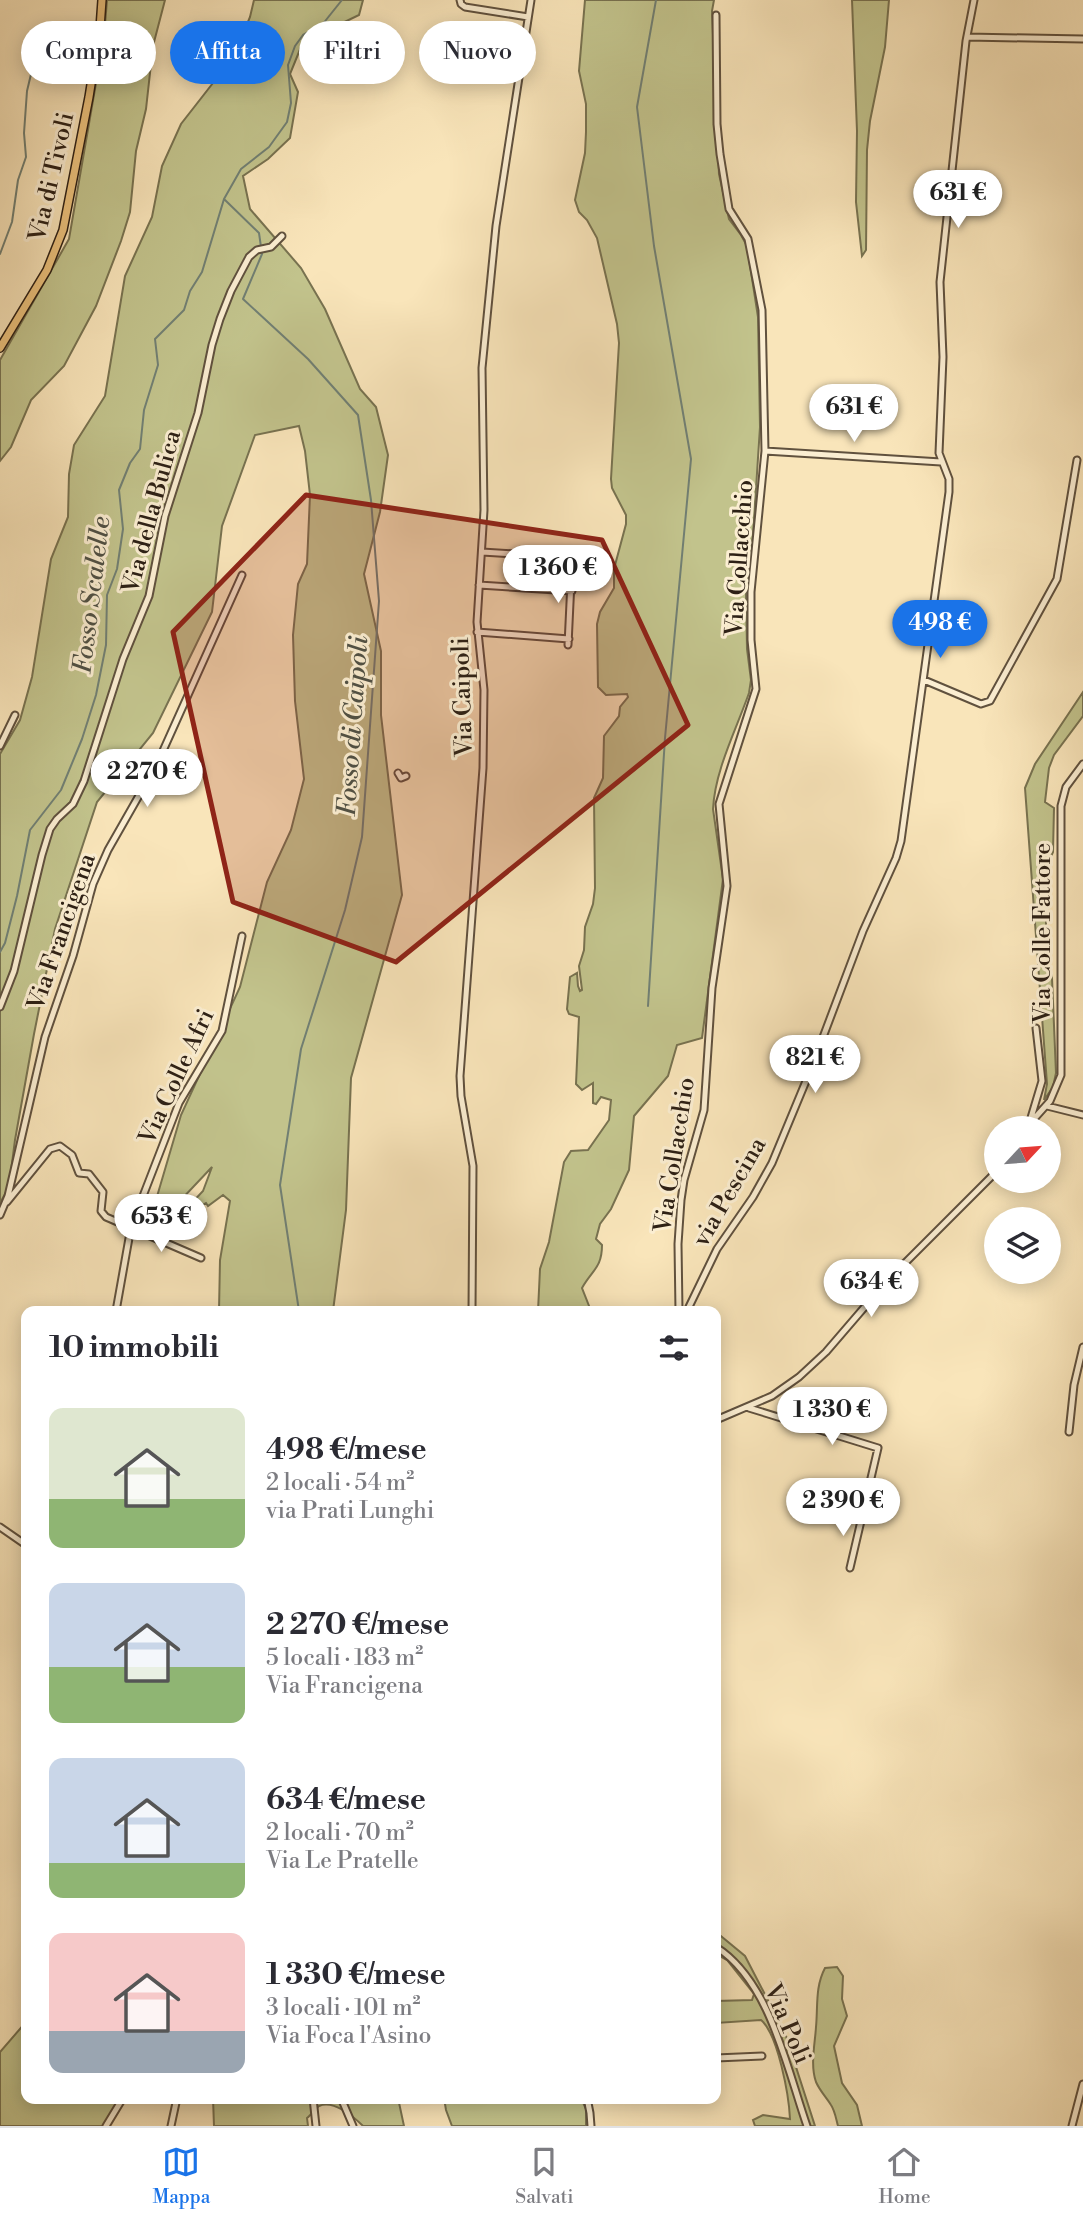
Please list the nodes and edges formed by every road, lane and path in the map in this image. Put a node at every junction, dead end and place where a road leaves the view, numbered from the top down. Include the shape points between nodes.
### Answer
1 (102, 0) edge
2 (460, 0) edge
3 (531, 0) edge
4 (974, 0) edge
5 (716, 15) dead end
6 (528, 17) junction
7 (967, 37) junction
8 (1083, 39) edge
9 (282, 236) dead end
10 (0, 348) edge
11 (765, 451) junction
12 (1077, 460) dead end
13 (941, 463) junction
14 (482, 552) junction
15 (242, 575) dead end
16 (480, 585) junction
17 (572, 591) junction
18 (477, 632) junction
19 (924, 680) junction
20 (15, 715) dead end
21 (0, 747) edge
22 (1083, 764) edge
23 (398, 773) dead end
24 (406, 776) dead end
25 (242, 936) dead end
26 (0, 1007) edge
27 (1036, 1028) dead end
28 (1047, 1106) junction
29 (1083, 1115) edge
30 (1030, 1116) edge
31 (1037, 1116) edge
32 (984, 1184) edge
33 (5, 1203) junction
34 (0, 1215) edge
35 (131, 1227) junction
36 (201, 1258) dead end
37 (117, 1306) edge
38 (472, 1306) edge
39 (679, 1306) edge
40 (689, 1306) edge
41 (1083, 1347) edge
42 (748, 1408) junction
43 (721, 1418) edge
44 (1069, 1432) dead end
45 (2, 1529) edge
46 (21, 1542) edge
47 (850, 1568) dead end
48 (721, 1951) edge
49 (762, 2056) dead end
50 (721, 2058) edge
51 (1083, 2084) edge
52 (119, 2104) edge
53 (176, 2104) edge
54 (314, 2104) edge
55 (344, 2104) edge
56 (588, 2104) edge
57 (106, 2126) edge
58 (172, 2126) edge
59 (316, 2126) edge
60 (353, 2126) edge
61 (591, 2126) edge
62 (807, 2126) edge
63 (1072, 2126) edge

1 - 10 main road, Via di Tivoli via 64,230 47,270
2 - 6 street via 463,7
3 - 6 street, Via Caipoli
4 - 7 street, via Pescina
5 - 11 street, Via Collacchio via 722,167 730,212 748,239 762,310
6 - 14 street, Via Caipoli via 496,220 483,358
7 - 8 street
7 - 13 street, via Pescina via 940,276
9 - 26 street, Via della Bulica via 249,257 219,322 200,407 164,516 149,596 125,653 84,781 73,804 50,829 13,976
11 - 13 street
11 - 39 street, Via Collacchio via 751,592 756,685 719,804 727,886 712,988 704,1110 681,1200
12 - 19 street via 1058,576 990,701 982,704
13 - 19 street, via Pescina via 950,485
14 - 16 street, Via Caipoli
14 - 17 street via 566,557 572,560
15 - 33 street, Via Francigena via 157,764 99,869 46,1037
16 - 17 street
16 - 18 street, Via Caipoli
17 - 18 street via 568,642
18 - 38 street, Via Caipoli via 484,690 483,774 460,1076 473,1166
19 - 40 street, via Pescina via 896,858 770,1168 713,1255
20 - 21 street
22 - 28 street, Via Colle Fattore via 1060,806 1062,1073
23 - 24 street via 401,778
25 - 35 street, Via Colle Afri via 221,1033 179,1103
27 - 30 street via 1042,1081
28 - 29 street
28 - 31 street
32 - 42 street via 822,1355 788,1387
33 - 34 street
33 - 35 street via 50,1149 60,1146 72,1155 79,1173 89,1174 102,1191 104,1216
35 - 36 street
35 - 37 street, Via Colle Afri
41 - 44 street via 1073,1385
42 - 43 street
42 - 47 street via 878,1448
45 - 46 street
48 - 62 street, Via Poli via 738,1966 758,1996
49 - 50 street
51 - 63 street
52 - 57 street
53 - 58 street
54 - 59 street
55 - 60 street
56 - 61 street

